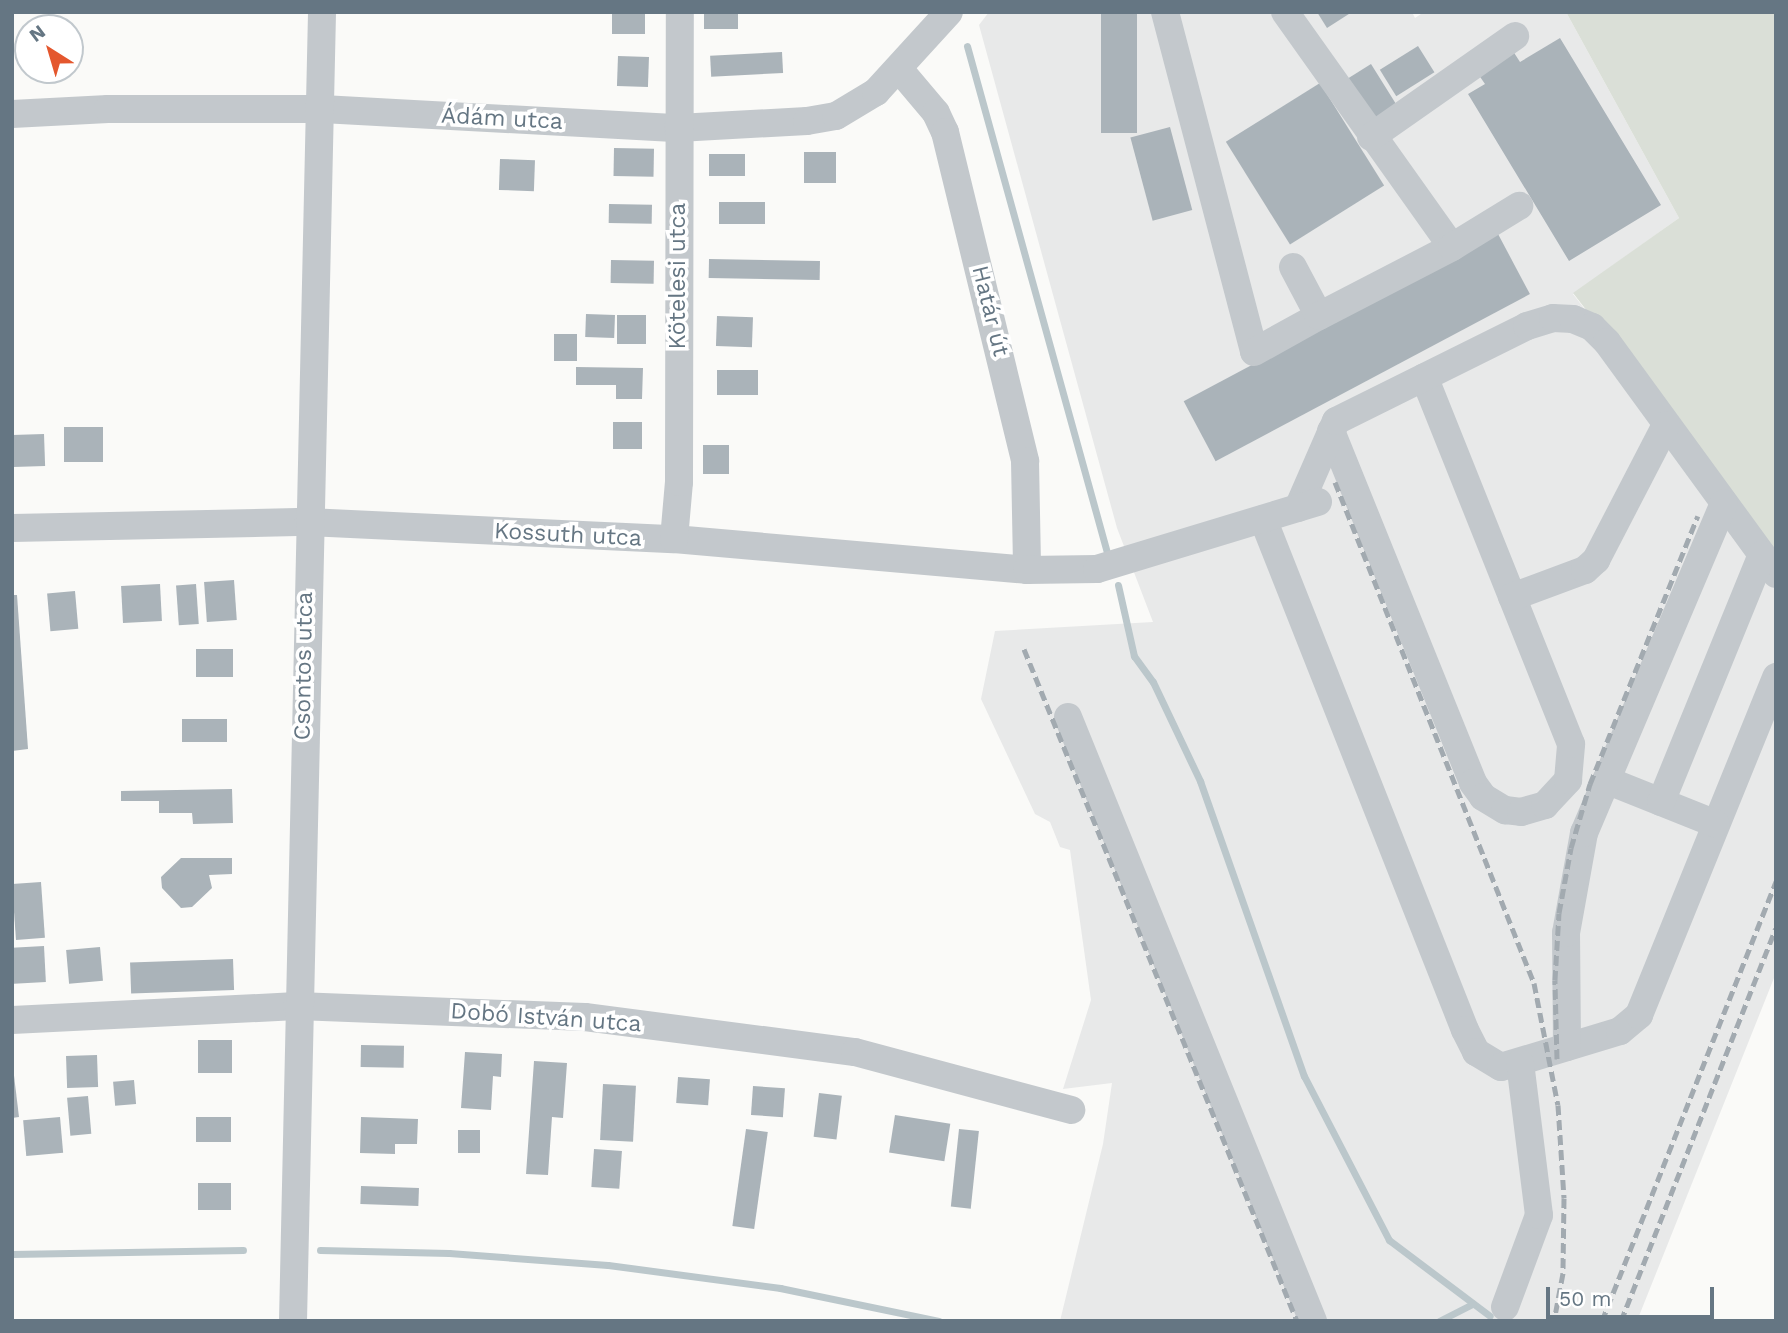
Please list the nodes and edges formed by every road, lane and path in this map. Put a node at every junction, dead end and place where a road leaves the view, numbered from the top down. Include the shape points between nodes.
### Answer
1 (322, 12) edge
2 (680, 12) edge
3 (949, 12) edge
4 (1284, 12) edge
5 (1168, 14) edge
6 (1515, 36) dead end
7 (899, 69) junction
8 (323, 109) junction
9 (12, 114) edge
10 (678, 128) junction
11 (1371, 137) junction
12 (1519, 206) dead end
13 (1452, 247) junction
14 (1293, 267) dead end
15 (1319, 316) junction
16 (1424, 377) junction
17 (1666, 425) junction
18 (1331, 431) junction
19 (1724, 503) junction
20 (1263, 519) junction
21 (308, 522) junction
22 (12, 528) edge
23 (674, 540) junction
24 (1769, 565) edge
25 (1027, 570) junction
26 (1512, 597) junction
27 (1776, 677) edge
28 (1069, 717) dead end
29 (1606, 780) junction
30 (1661, 802) junction
31 (1716, 824) junction
32 (297, 1006) junction
33 (12, 1020) edge
34 (1567, 1047) junction
35 (1520, 1063) junction
36 (1071, 1110) dead end
37 (1505, 1307) dead end
38 (293, 1321) edge
39 (1314, 1321) edge

1 - 8 street, Csontos utca
2 - 10 street, Kötelesi utca
3 - 7 street, Ádám utca
4 - 11 street
5 - 15 street via 1254,352
6 - 11 street
7 - 10 street, Ádám utca via 876,92 836,117
7 - 25 street, Határ út via 936,113 947,142 1025,461
8 - 9 street, Ádám utca
8 - 10 street, Ádám utca
8 - 21 street, Csontos utca
10 - 23 street, Kötelesi utca via 679,482
11 - 13 street
12 - 13 street
13 - 15 street
14 - 15 street
16 - 17 street via 1527,326 1553,318 1573,319 1592,327 1607,342
16 - 18 street via 1336,421
16 - 26 street
17 - 19 street
17 - 26 street via 1596,560 1585,570
18 - 20 street, Kossuth utca via 1308,505
18 - 26 street via 1473,783 1497,807 1521,812 1545,805 1559,794 1571,771 1572,753
19 - 24 street
19 - 29 street
20 - 25 street, Kossuth utca via 1123,564
20 - 35 street via 1470,1042 1489,1062 1501,1066
21 - 22 street, Kossuth utca
21 - 23 street, Kossuth utca
21 - 32 street, Csontos utca
23 - 25 street, Kossuth utca
24 - 30 street
27 - 31 street
28 - 39 street
29 - 30 street
29 - 34 street via 1584,834 1570,892 1563,965
30 - 31 street
31 - 34 street via 1639,1015 1620,1031
32 - 33 street, Dobó István utca
32 - 36 street, Dobó István utca via 585,1017 712,1031 855,1052
32 - 38 street, Csontos utca
34 - 35 street
35 - 37 street via 1539,1215

